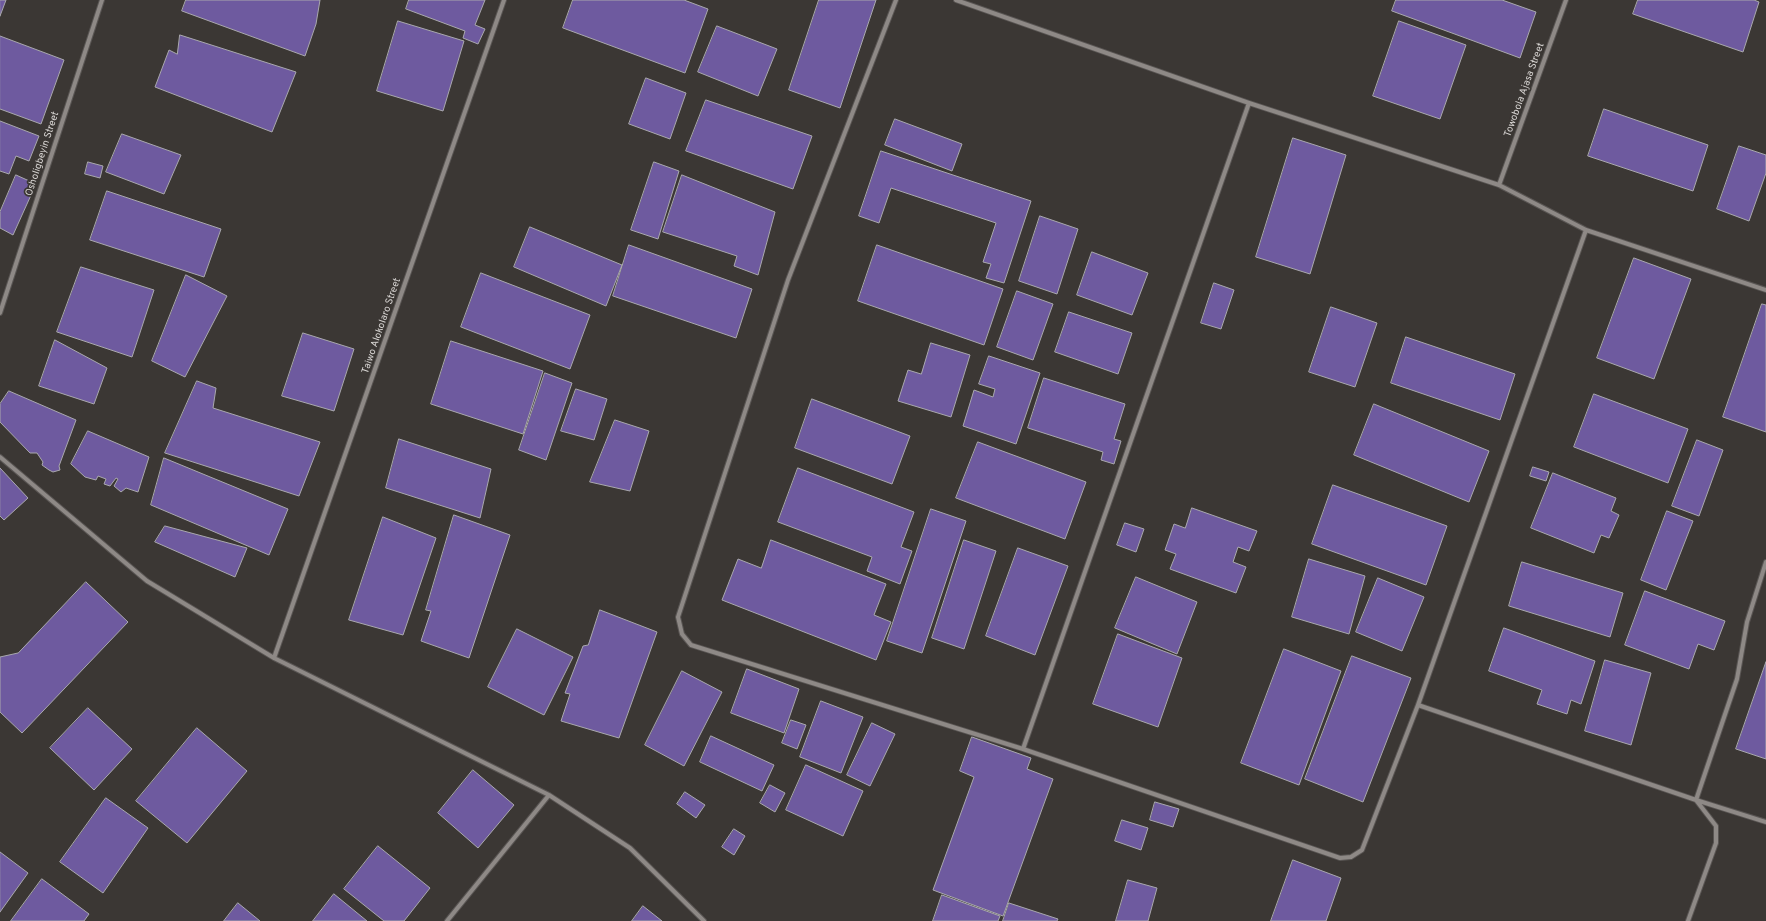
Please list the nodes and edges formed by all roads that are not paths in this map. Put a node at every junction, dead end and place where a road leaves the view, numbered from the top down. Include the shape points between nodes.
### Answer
1 (102, 0) edge
2 (504, 0) edge
3 (896, 0) edge
4 (956, 0) edge
5 (1566, 0) edge
6 (1249, 103) junction
7 (1500, 185) junction
8 (1586, 230) junction
9 (1766, 290) edge
10 (0, 313) edge
11 (0, 458) edge
12 (1766, 562) edge
13 (274, 658) junction
14 (1418, 705) junction
15 (1023, 749) junction
16 (549, 795) junction
17 (1696, 800) junction
18 (1766, 822) edge
19 (447, 921) edge
20 (704, 921) edge
21 (1688, 921) edge

1 - 10 street, Osholigbeyin Street
2 - 13 street, Taiwo Alokolaro Street
3 - 15 street via 788,280 678,617 682,634 691,645
4 - 6 street
5 - 7 street, Towobola Ajasa Street
6 - 7 street
6 - 15 street
7 - 8 street
8 - 9 street
8 - 14 street
11 - 13 street via 147,581
12 - 17 street via 1747,622 1737,679
13 - 16 street
14 - 15 street via 1362,850 1351,857 1340,858
14 - 17 street
16 - 19 street
16 - 20 street via 630,848
17 - 18 street
17 - 21 street via 1716,826 1716,843

